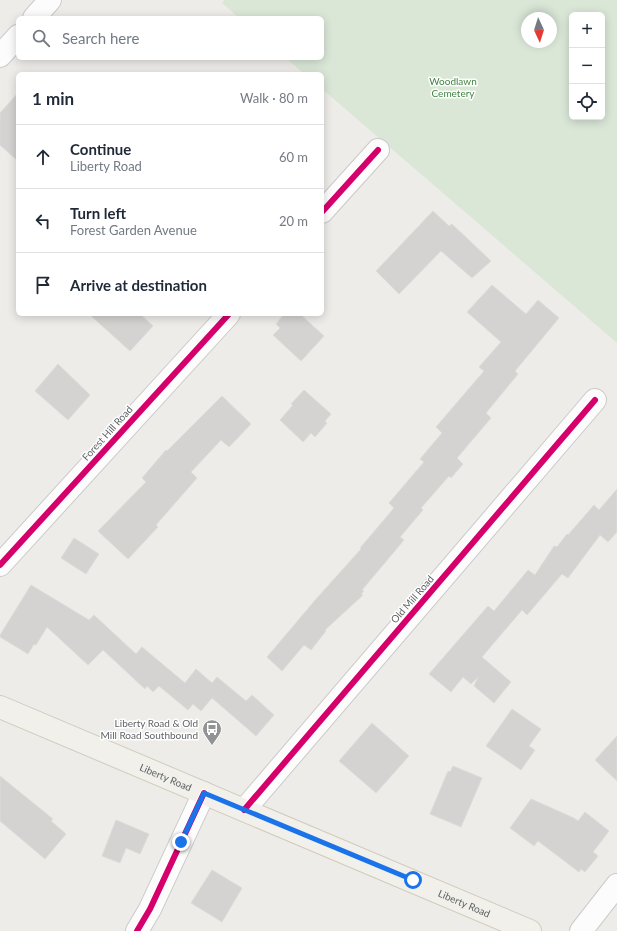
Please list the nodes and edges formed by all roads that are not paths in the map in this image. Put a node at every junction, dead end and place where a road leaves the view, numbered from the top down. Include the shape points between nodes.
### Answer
1 (50, 0) edge
2 (36, 16) edge
3 (16, 38) edge
4 (0, 56) edge
5 (378, 150) dead end
6 (324, 210) edge
7 (227, 316) edge
8 (594, 400) dead end
9 (0, 565) edge
10 (0, 707) edge
11 (204, 793) junction
12 (244, 810) junction
13 (617, 885) edge
14 (138, 931) edge
15 (530, 931) edge
16 (581, 931) edge

1 - 2 street
3 - 4 street
5 - 6 street
7 - 9 street, Forest Hill Road
8 - 12 street, Old Mill Road
10 - 11 main road, Liberty Road
11 - 12 main road, Liberty Road
11 - 14 street
12 - 15 main road, Liberty Road
13 - 16 street

